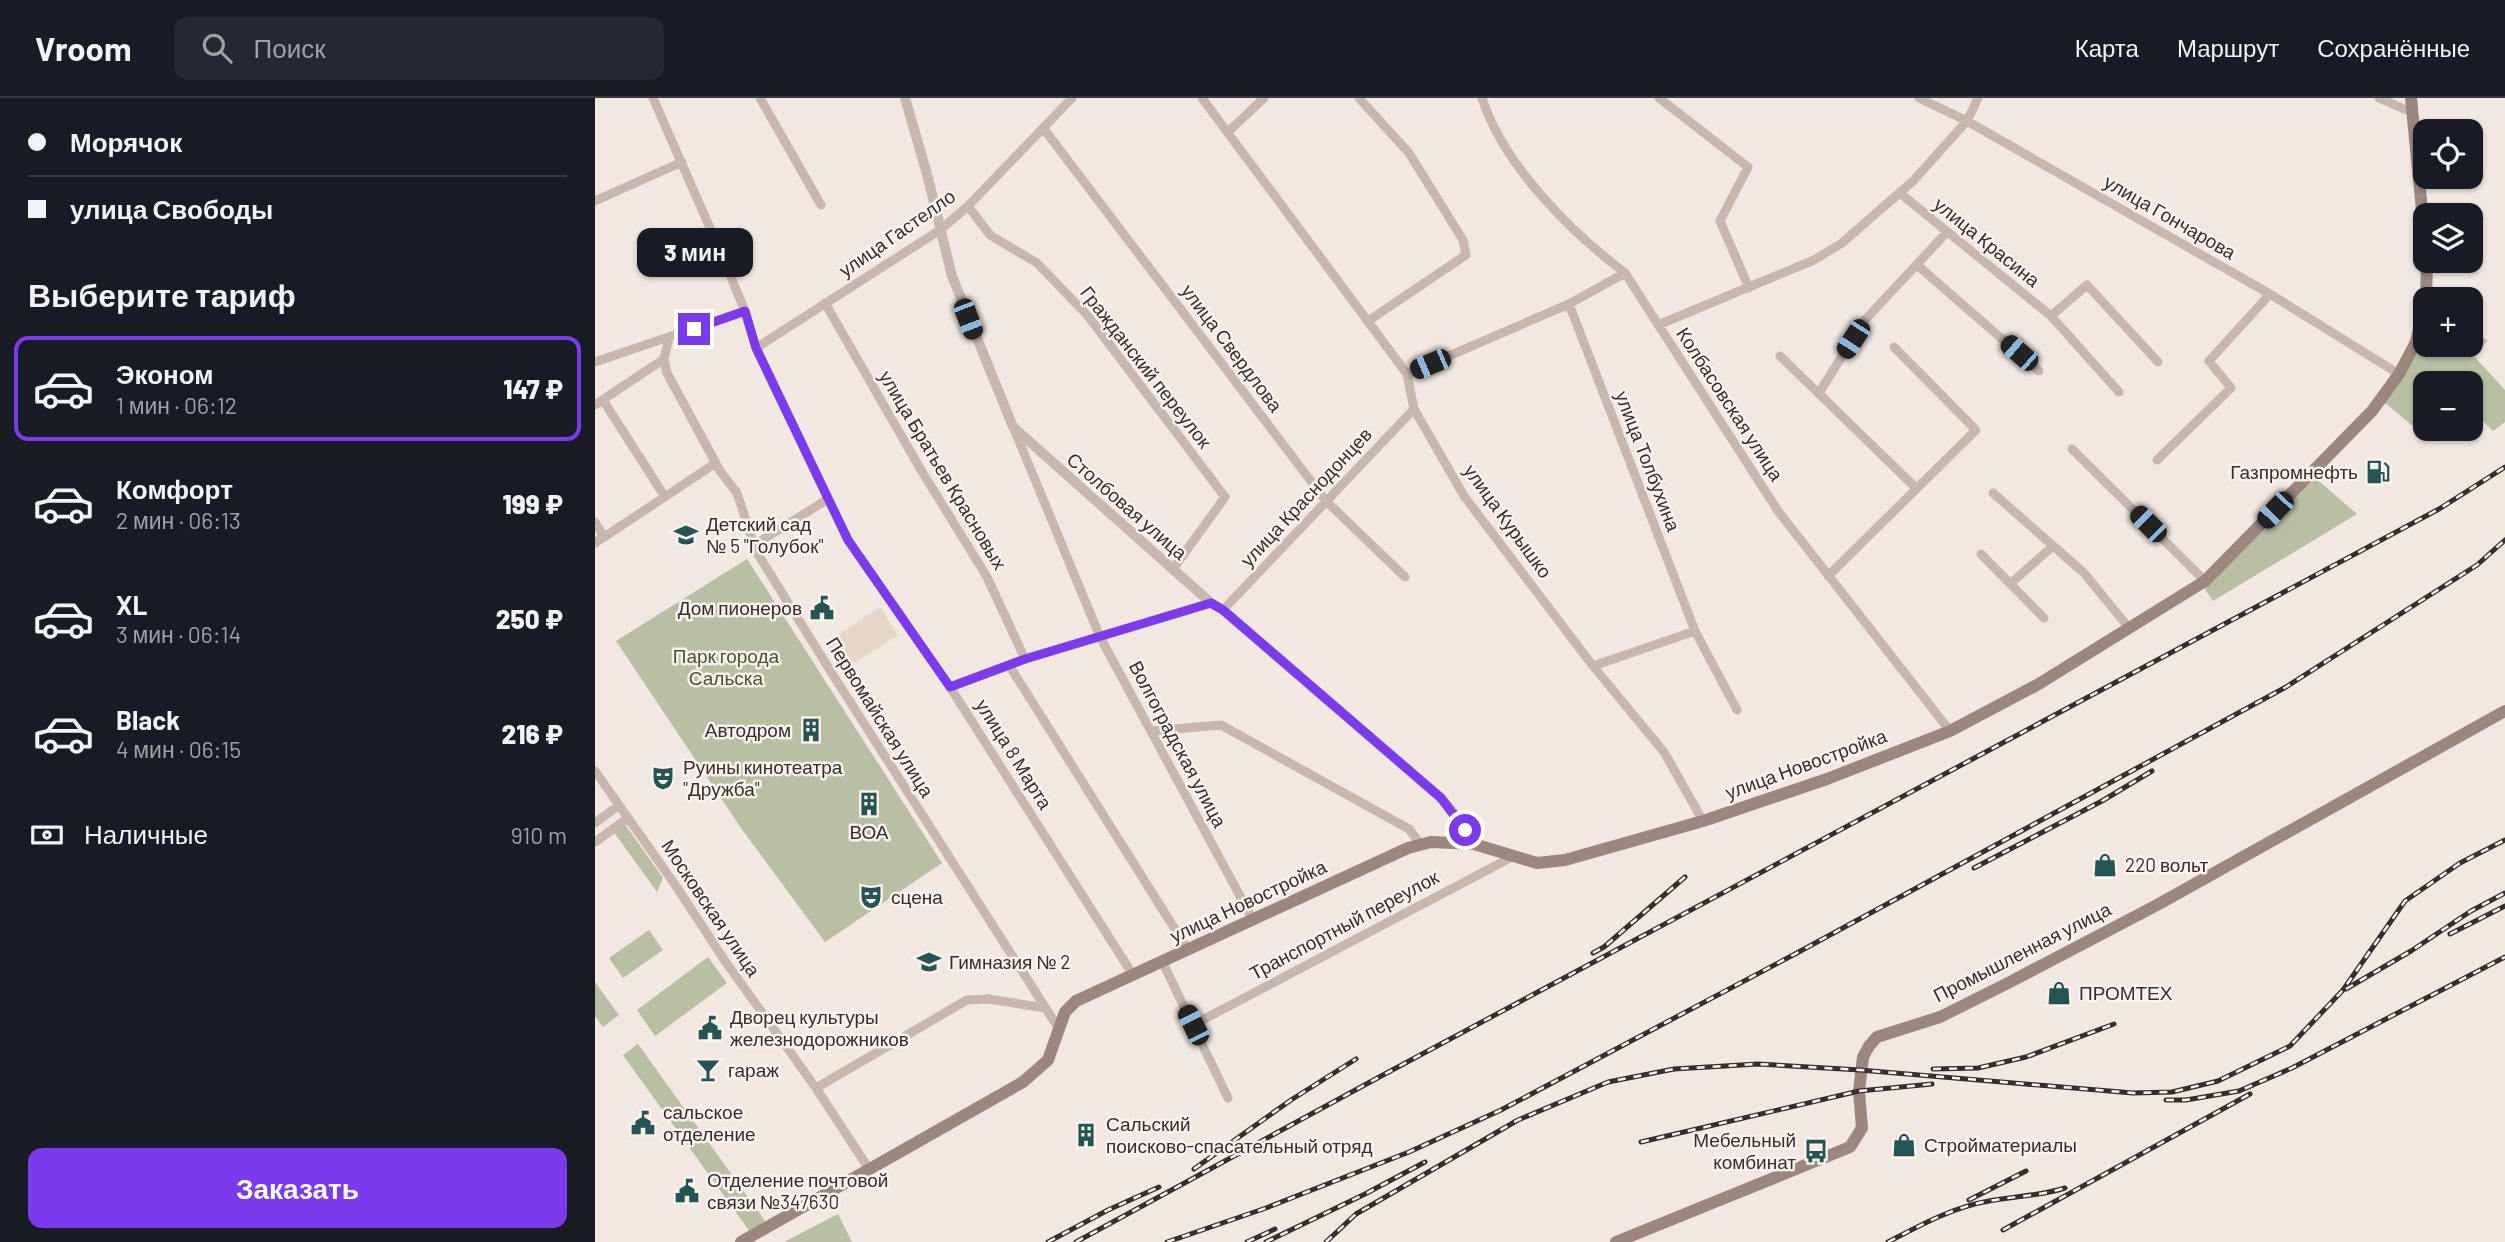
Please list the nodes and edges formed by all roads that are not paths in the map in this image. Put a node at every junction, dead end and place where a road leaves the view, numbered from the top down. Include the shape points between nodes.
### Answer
1 (653, 98) edge
2 (760, 98) edge
3 (905, 98) edge
4 (1072, 98) edge
5 (1202, 98) edge
6 (1264, 98) edge
7 (1359, 98) edge
8 (1482, 98) edge
9 (1660, 98) edge
10 (1919, 98) edge
11 (1978, 98) edge
12 (2379, 98) edge
13 (2411, 98) edge
14 (2413, 113) junction
15 (1967, 121) junction
16 (1044, 130) junction
17 (1228, 132) junction
18 (682, 162) junction
19 (1901, 194) junction
20 (595, 201) edge
21 (2421, 203) edge
22 (821, 205) dead end
23 (968, 206) junction
24 (940, 230) junction
25 (1947, 232) junction
26 (1917, 265) junction
27 (1625, 273) junction
28 (1749, 288) junction
29 (2270, 294) junction
30 (825, 303) junction
31 (1569, 304) junction
32 (745, 311) junction
33 (2051, 317) junction
34 (1368, 321) junction
35 (1658, 325) junction
36 (669, 338) junction
37 (1894, 347) dead end
38 (756, 348) junction
39 (2413, 348) edge
40 (1780, 356) dead end
41 (664, 359) junction
42 (595, 362) edge
43 (2158, 362) dead end
44 (2039, 371) dead end
45 (1407, 374) junction
46 (2399, 374) junction
47 (2119, 392) dead end
48 (1819, 393) junction
49 (599, 402) edge
50 (1414, 409) junction
51 (1013, 428) junction
52 (2072, 449) dead end
53 (2157, 460) dead end
54 (716, 463) junction
55 (1916, 488) junction
56 (1993, 493) dead end
57 (665, 497) junction
58 (828, 499) junction
59 (1326, 502) junction
60 (595, 522) edge
61 (604, 537) junction
62 (595, 543) edge
63 (754, 545) junction
64 (2053, 546) junction
65 (1981, 554) dead end
66 (1173, 569) junction
67 (1828, 576) junction
68 (1405, 577) dead end
69 (2204, 581) junction
70 (2010, 584) junction
71 (1211, 603) junction
72 (1223, 610) junction
73 (2044, 618) dead end
74 (2129, 628) junction
75 (1695, 631) junction
76 (1100, 637) junction
77 (1025, 659) junction
78 (1009, 665) junction
79 (1593, 666) junction
80 (950, 687) junction
81 (1737, 710) dead end
82 (2505, 711) edge
83 (1151, 731) junction
84 (1950, 731) junction
85 (595, 771) edge
86 (619, 805) junction
87 (628, 818) junction
88 (1703, 821) junction
89 (595, 823) edge
90 (595, 842) edge
91 (1473, 844) junction
92 (1421, 845) junction
93 (1512, 857) junction
94 (1253, 920) junction
95 (1188, 950) junction
96 (1162, 961) junction
97 (1133, 975) junction
98 (1045, 1008) junction
99 (1193, 1025) junction
100 (1059, 1028) junction
101 (816, 1088) junction
102 (1228, 1098) dead end
103 (869, 1169) junction
104 (741, 1242) edge
105 (1616, 1242) edge

1 - 18 street, улица 8 Марта
2 - 22 street
3 - 24 street, Столбовая улица
4 - 16 street, улица Гастелло
5 - 17 street, улица Курышко
6 - 17 street
7 - 34 street via 1409,153 1463,240 1466,255
8 - 27 street, Колбасовская улица via 1498,136 1545,201 1595,251
9 - 28 street via 1748,167 1720,221
10 - 15 street, улица Гончарова
11 - 15 street
12 - 14 street
13 - 14 main road
14 - 21 main road
15 - 19 street
15 - 29 street, улица Гончарова
16 - 23 street, улица Гастелло
16 - 59 street, улица Свердлова
17 - 34 street, улица Курышко
18 - 20 street
18 - 32 street, улица 8 Марта
19 - 25 street, улица Красина
19 - 28 street via 1842,243
23 - 24 street, улица Гастелло
23 - 66 street, Гражданский переулок via 990,234 1037,263 1088,316 1225,498
24 - 30 street, улица Гастелло
24 - 51 street, Столбовая улица via 952,276
25 - 26 street
25 - 33 street, улица Красина
26 - 44 street
26 - 48 street via 1864,321
27 - 31 street
27 - 35 street, Колбасовская улица
28 - 35 street
29 - 46 street, улица Гончарова
29 - 53 street via 2209,361 2231,388
30 - 38 street, улица Гастелло
30 - 77 street, улица Братьев Красновых via 987,577
31 - 45 street
31 - 75 street, улица Толбухина
32 - 36 street
32 - 38 street, улица 8 Марта
33 - 43 street via 2087,285
33 - 47 street, улица Красина
34 - 45 street, улица Курышко
35 - 67 street, Колбасовская улица via 1778,511
36 - 41 street
36 - 42 street
37 - 55 street via 1976,430
38 - 58 street, улица 8 Марта
39 - 46 main road, улица Новостройка
40 - 48 street
41 - 49 street
41 - 54 street, Первомайская улица via 667,373
45 - 50 street, улица Курышко
46 - 69 main road, улица Новостройка via 2372,411
48 - 55 street
49 - 57 street
50 - 59 street, улица Краснодонцев
50 - 79 street, улица Курышко via 1464,496
51 - 66 street, Столбовая улица
51 - 76 street, Волгоградская улица
52 - 69 street
54 - 57 street
54 - 63 street, Первомайская улица via 737,493
55 - 67 street
56 - 64 street
57 - 61 street
58 - 63 street
58 - 80 street, улица 8 Марта via 848,540
59 - 68 street, улица Свердлова
59 - 72 street, улица Краснодонцев
60 - 61 street
61 - 62 street
63 - 98 street, Первомайская улица
64 - 70 street
64 - 74 street via 2084,573
65 - 70 street
66 - 71 street, Столбовая улица
67 - 84 street, Колбасовская улица
69 - 74 main road, улица Новостройка
70 - 73 street
71 - 72 street, Столбовая улица
71 - 76 street
72 - 91 street, Столбовая улица via 1441,798
74 - 84 main road, улица Новостройка via 2037,685
75 - 79 street
75 - 81 street, улица Толбухина
76 - 77 street
76 - 83 street, Волгоградская улица
77 - 78 street
78 - 80 street
78 - 95 street
79 - 88 street, улица Курышко via 1664,752
80 - 97 street, улица 8 Марта
82 - 105 main road, Промышленная улица via 2008,984 1940,1017 1877,1037 1863,1057 1859,1091 1862,1128 1850,1147
83 - 92 street via 1221,725 1409,829
83 - 94 street, Волгоградская улица
84 - 88 main road, улица Новостройка
85 - 86 street, Московская улица
86 - 87 street, Московская улица
86 - 89 street
87 - 90 street
87 - 101 street, Московская улица
88 - 93 main road, улица Новостройка via 1565,860 1537,863
91 - 92 main road, улица Новостройка
91 - 93 main road, улица Новостройка
92 - 94 main road, улица Новостройка
93 - 99 street, Транспортный переулок
94 - 95 main road, улица Новостройка
95 - 96 main road, улица Новостройка
96 - 97 main road, улица Новостройка
96 - 99 street
97 - 100 main road, улица Новостройка via 1076,1001
98 - 100 street, Первомайская улица
98 - 101 street via 967,1000
99 - 102 street
100 - 103 main road via 1048,1060 1023,1082
101 - 103 street, Московская улица
103 - 104 main road

